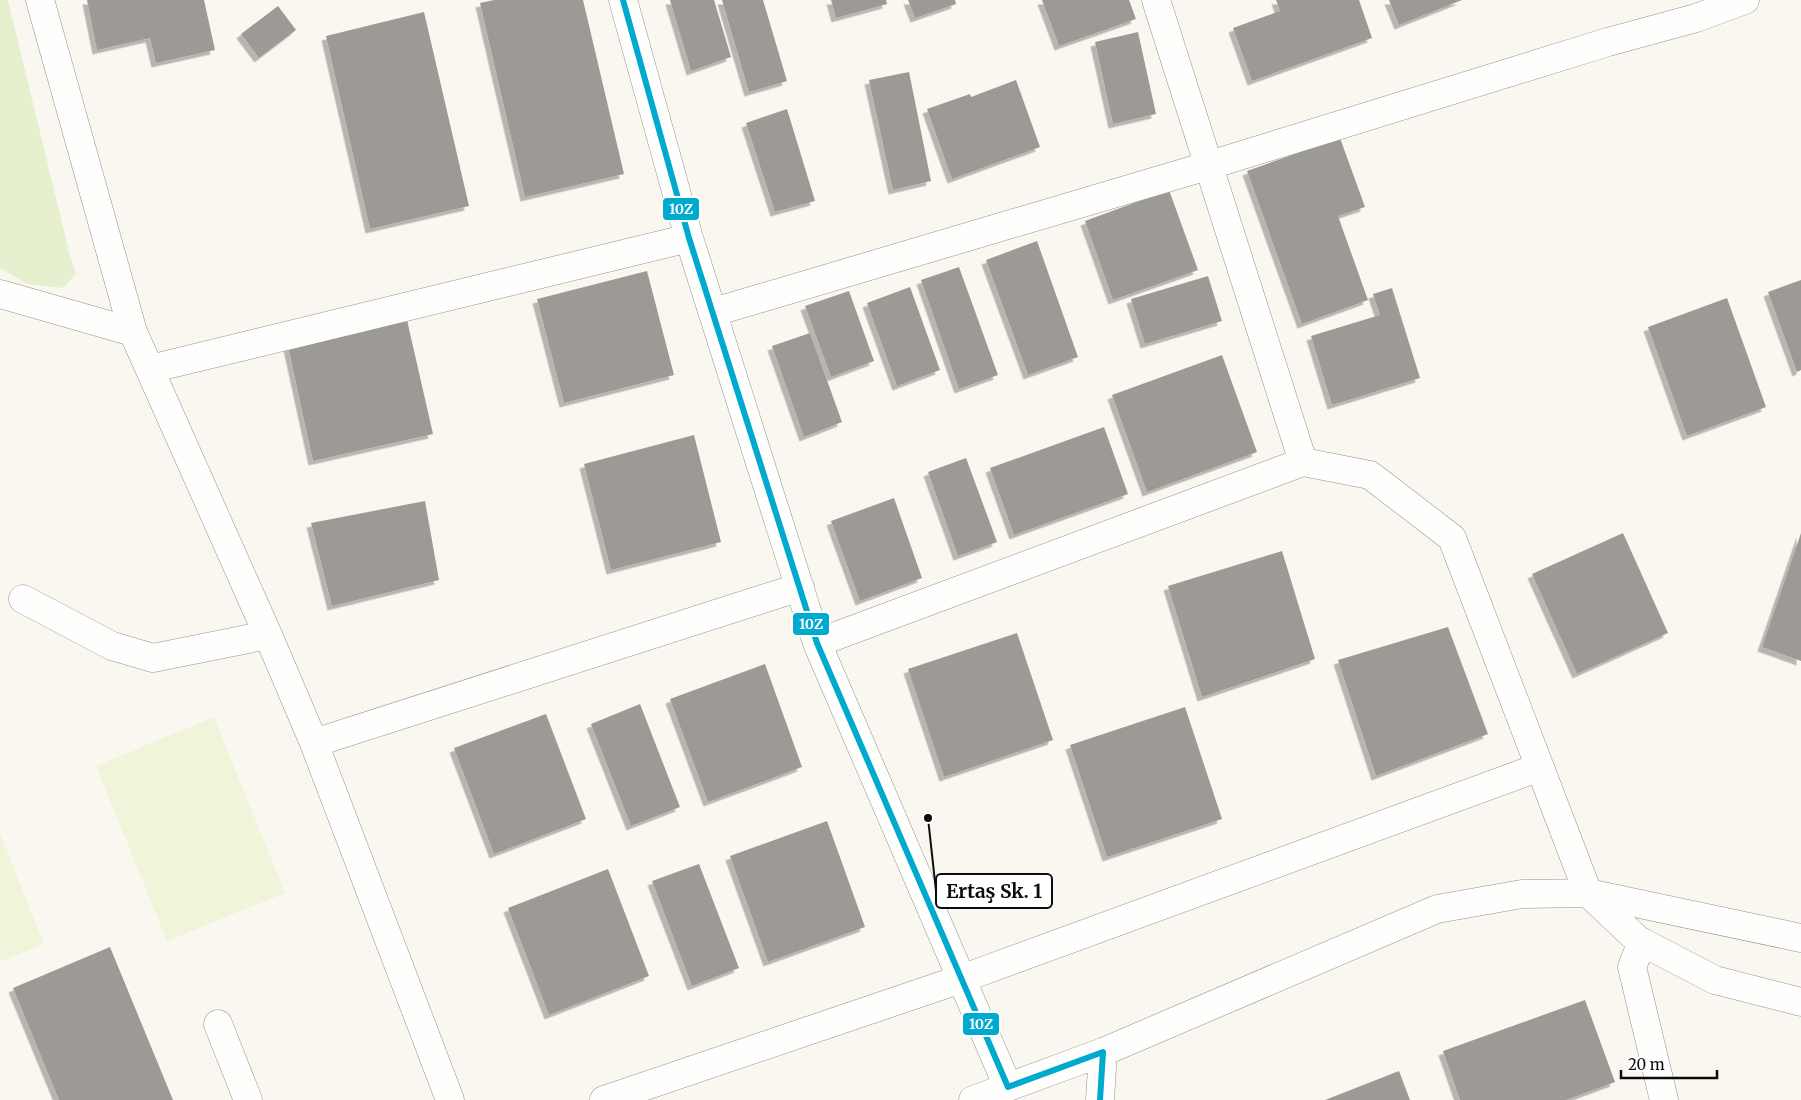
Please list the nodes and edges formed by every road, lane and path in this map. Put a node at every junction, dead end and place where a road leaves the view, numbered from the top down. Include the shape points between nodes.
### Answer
1 (40, 0) edge
2 (623, 0) edge
3 (1156, 0) edge
4 (1745, 0) edge
5 (1694, 9) edge
6 (1207, 166) junction
7 (689, 238) junction
8 (0, 294) edge
9 (714, 312) junction
10 (133, 332) junction
11 (150, 369) junction
12 (1303, 462) junction
13 (800, 587) junction
14 (23, 599) dead end
15 (268, 635) junction
16 (817, 643) junction
17 (314, 744) junction
18 (1540, 767) junction
19 (1588, 893) junction
20 (1801, 938) edge
21 (1642, 942) junction
22 (961, 979) junction
23 (1801, 1002) edge
24 (218, 1024) dead end
25 (1103, 1052) junction
26 (1008, 1087) junction
27 (248, 1100) edge
28 (450, 1100) edge
29 (604, 1100) edge
30 (973, 1100) edge
31 (1100, 1100) edge
32 (1664, 1100) edge

1 - 10 street
2 - 7 street
3 - 6 street
4 - 5 street
5 - 6 street via 1608,42
6 - 9 street
6 - 12 street
7 - 9 street
7 - 11 street
8 - 10 street
9 - 13 street
10 - 11 street
11 - 15 street
12 - 16 street
12 - 18 street via 1370,475 1452,538
13 - 16 street
13 - 17 street
14 - 15 street via 112,646 152,658
15 - 17 street
16 - 22 street
17 - 28 street
18 - 19 street
18 - 22 street
19 - 20 street
19 - 21 street
19 - 25 street via 1522,894 1437,909
21 - 23 street via 1714,980
21 - 32 street via 1632,967
22 - 26 street
22 - 29 street
24 - 27 street
25 - 26 street
25 - 31 street
26 - 30 street

